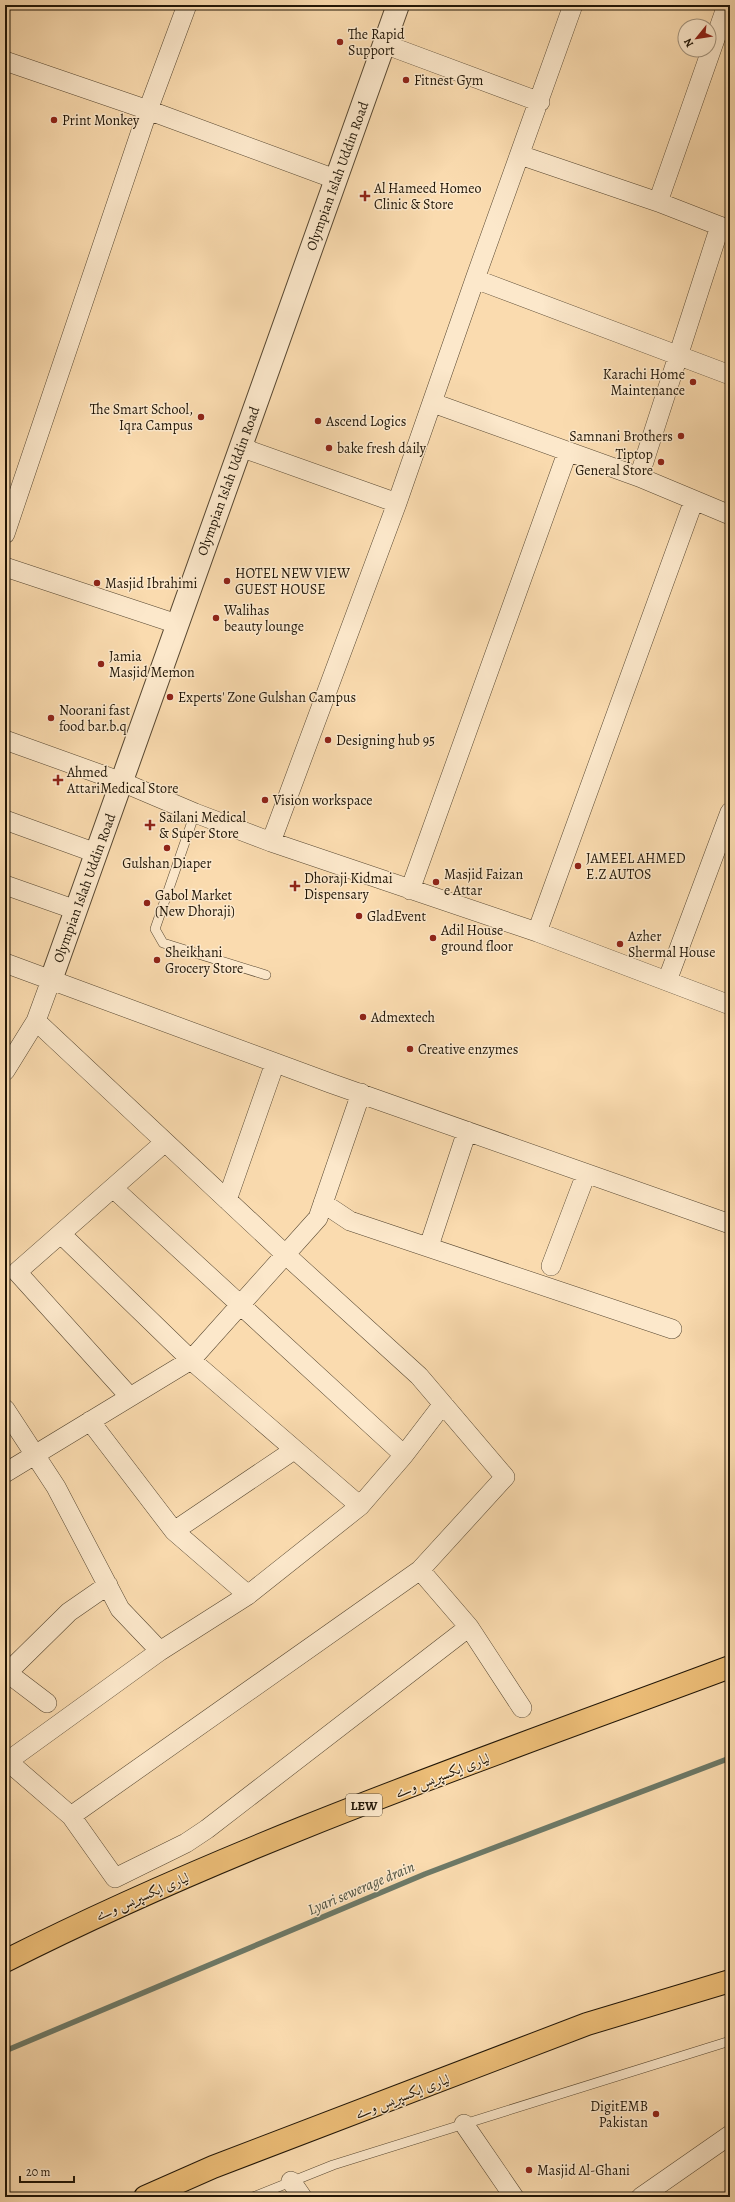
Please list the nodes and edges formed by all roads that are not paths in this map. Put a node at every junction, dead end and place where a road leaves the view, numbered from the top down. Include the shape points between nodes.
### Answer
1 (187, 5) edge
2 (398, 5) edge
3 (573, 5) edge
4 (727, 5) edge
5 (384, 44) junction
6 (5, 61) edge
7 (540, 102) junction
8 (148, 110) junction
9 (520, 155) junction
10 (336, 179) junction
11 (658, 202) junction
12 (725, 228) edge
13 (474, 279) junction
14 (678, 356) junction
15 (730, 375) edge
16 (433, 403) junction
17 (240, 447) junction
18 (567, 453) junction
19 (639, 477) junction
20 (694, 500) junction
21 (397, 503) junction
22 (730, 515) edge
23 (5, 534) edge
24 (5, 567) edge
25 (177, 624) junction
26 (5, 740) edge
27 (122, 782) junction
28 (730, 812) edge
29 (195, 813) junction
30 (5, 820) edge
31 (271, 842) junction
32 (96, 853) junction
33 (5, 885) edge
34 (410, 890) junction
35 (76, 910) junction
36 (537, 932) junction
37 (5, 963) edge
38 (266, 976) dead end
39 (51, 980) junction
40 (667, 981) junction
41 (730, 1005) edge
42 (36, 1021) junction
43 (275, 1063) junction
44 (5, 1071) edge
45 (360, 1093) junction
46 (467, 1131) junction
47 (165, 1142) junction
48 (586, 1174) junction
49 (113, 1188) junction
50 (227, 1200) junction
51 (323, 1203) junction
52 (730, 1224) edge
53 (61, 1234) junction
54 (430, 1243) dead end
55 (286, 1255) junction
56 (551, 1266) dead end
57 (240, 1306) junction
58 (672, 1329) dead end
59 (191, 1360) junction
60 (130, 1397) junction
61 (443, 1404) junction
62 (5, 1408) edge
63 (90, 1421) junction
64 (294, 1450) junction
65 (35, 1455) junction
66 (404, 1455) junction
67 (5, 1473) edge
68 (360, 1506) junction
69 (174, 1531) junction
70 (420, 1570) junction
71 (108, 1585) junction
72 (248, 1595) junction
73 (469, 1628) junction
74 (160, 1651) junction
75 (730, 1667) edge
76 (6, 1672) edge
77 (47, 1704) dead end
78 (522, 1708) dead end
79 (6, 1762) edge
80 (71, 1816) junction
81 (5, 1960) edge
82 (730, 1981) edge
83 (730, 2041) edge
84 (464, 2124) junction
85 (730, 2135) edge
86 (291, 2181) junction
87 (145, 2197) edge
88 (253, 2197) edge
89 (302, 2197) edge
90 (514, 2197) edge
91 (640, 2197) edge

1 - 8 street
2 - 5 street, Olympian Islah Uddin Road
3 - 7 street
4 - 11 street
5 - 7 street
5 - 10 street, Olympian Islah Uddin Road
6 - 8 street
7 - 9 street
8 - 10 street
8 - 23 street
9 - 11 street
9 - 13 street
10 - 17 street, Olympian Islah Uddin Road
11 - 12 street
12 - 14 street
13 - 14 street
13 - 16 street
14 - 15 street
14 - 19 street
16 - 18 street
16 - 21 street
17 - 21 street
17 - 25 street, Olympian Islah Uddin Road
18 - 19 street
18 - 34 street
19 - 20 street
20 - 22 street
20 - 36 street
21 - 31 street
24 - 25 street
25 - 27 street, Olympian Islah Uddin Road
26 - 27 street
27 - 29 street
27 - 32 street, Olympian Islah Uddin Road
28 - 40 street
29 - 31 street
29 - 38 lane via 155,929 158,936 163,943
30 - 32 street
31 - 34 street
32 - 35 street, Olympian Islah Uddin Road
33 - 35 street
34 - 36 street
35 - 39 street, Olympian Islah Uddin Road
36 - 40 street
37 - 39 street
39 - 42 street
39 - 43 street
40 - 41 street
42 - 44 street
42 - 47 street
43 - 45 street
43 - 50 street
45 - 46 street
45 - 51 street
46 - 48 street
46 - 54 street
47 - 49 street
47 - 50 street
48 - 52 street
48 - 56 street
49 - 53 street
49 - 57 street
50 - 55 street
51 - 55 street via 318,1218
51 - 58 street via 350,1221
53 - 59 street
53 - 60 street via 17,1272
55 - 57 street
55 - 61 street via 419,1376
57 - 59 street
57 - 66 street
59 - 60 street
59 - 64 street
60 - 63 street
61 - 66 street
61 - 70 street via 505,1477
62 - 65 street
63 - 65 street
63 - 69 street
64 - 68 street
64 - 69 street
65 - 67 street
65 - 71 street via 56,1487
66 - 68 street
68 - 72 street
69 - 72 street
70 - 73 street
70 - 80 street
71 - 74 street via 120,1608
71 - 76 street via 69,1612
72 - 74 street
73 - 78 street
73 - 80 street via 207,1829 186,1843 115,1878
74 - 79 street
75 - 81 highway, لیاری ایکسپریس وے / LEW via 275,1838 86,1920
76 - 77 street
79 - 80 street
82 - 87 highway, لیاری ایکسپریس وے via 587,2024 213,2167
83 - 84 lane
84 - 86 lane via 333,2164
84 - 90 street
85 - 91 street
86 - 88 lane
86 - 89 street

